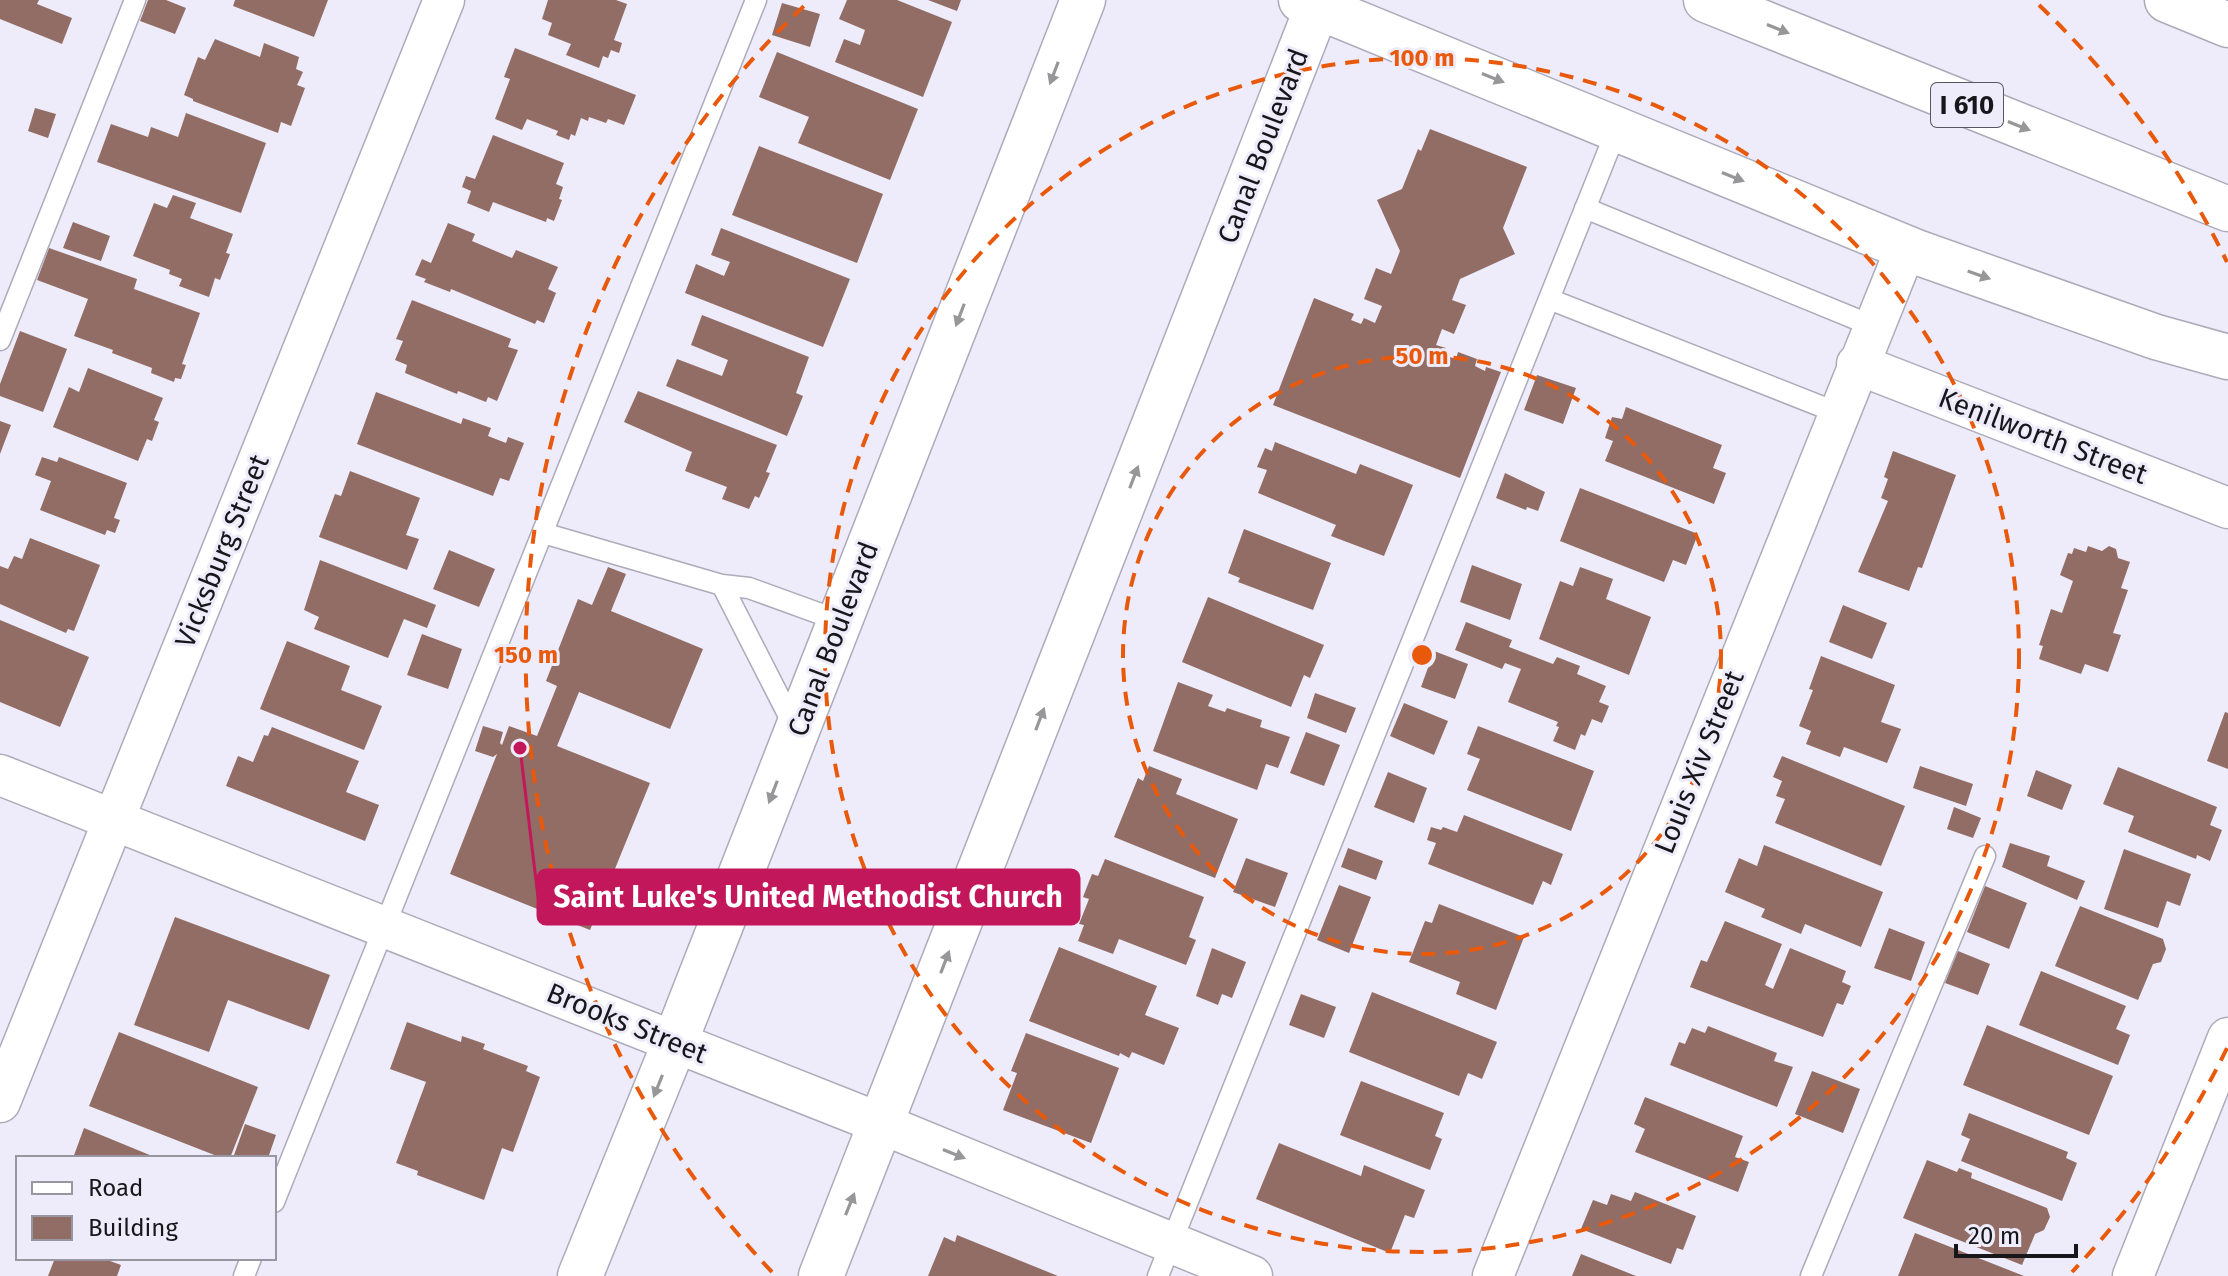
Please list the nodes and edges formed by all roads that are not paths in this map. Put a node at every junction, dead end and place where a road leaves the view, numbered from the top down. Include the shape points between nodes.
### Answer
1 (135, 0) edge
2 (444, 0) edge
3 (756, 0) edge
4 (1083, 0) edge
5 (1706, 0) edge
6 (2167, 0) edge
7 (1313, 2) edge
8 (2228, 25) edge
9 (1617, 129) junction
10 (1585, 208) junction
11 (2228, 209) edge
12 (1906, 248) junction
13 (1549, 299) junction
14 (1873, 326) junction
15 (0, 340) edge
16 (2228, 357) edge
17 (1857, 364) junction
18 (1838, 413) junction
19 (2228, 508) edge
20 (543, 533) junction
21 (722, 585) junction
22 (840, 621) junction
23 (797, 731) junction
24 (0, 775) edge
25 (114, 820) junction
26 (1985, 856) dead end
27 (385, 928) junction
28 (2228, 1038) edge
29 (675, 1042) junction
30 (0, 1102) edge
31 (882, 1124) junction
32 (276, 1197) edge
33 (1164, 1260) edge
34 (580, 1276) edge
35 (821, 1276) edge
36 (1252, 1276) edge
37 (1493, 1276) edge
38 (1811, 1276) edge
39 (2133, 1276) edge

1 - 15 lane
2 - 25 street, Vicksburg Street
3 - 20 lane
4 -> 22 main road, Canal Boulevard
5 -> 11 main road, I 610
6 - 8 main road
7 -> 9 main road
31 -> 7 main road, Canal Boulevard
9 - 10 lane
9 -> 12 main road
10 - 13 lane
10 - 14 lane
12 - 14 street, Louis Xiv Street
12 -> 16 main road via 2156,337
13 - 18 lane
13 - 33 lane
14 - 17 street, Louis Xiv Street
17 - 18 street, Louis Xiv Street
17 - 19 street, Kenilworth Street
18 - 37 street, Louis Xiv Street
20 - 21 lane
20 - 27 lane
21 - 22 lane via 749,588
21 - 23 lane
22 - 23 main road, Canal Boulevard
23 -> 29 main road, Canal Boulevard
24 - 25 street, Brooks Street
25 - 27 street, Brooks Street
25 - 30 street, Vicksburg Street
26 - 38 lane
27 - 29 street, Brooks Street
27 - 32 lane
28 - 39 street
29 - 31 street, Brooks Street
29 -> 34 main road, Canal Boulevard
31 -> 33 street, Brooks Street
35 -> 31 main road, Canal Boulevard
33 - 36 street, Brooks Street

